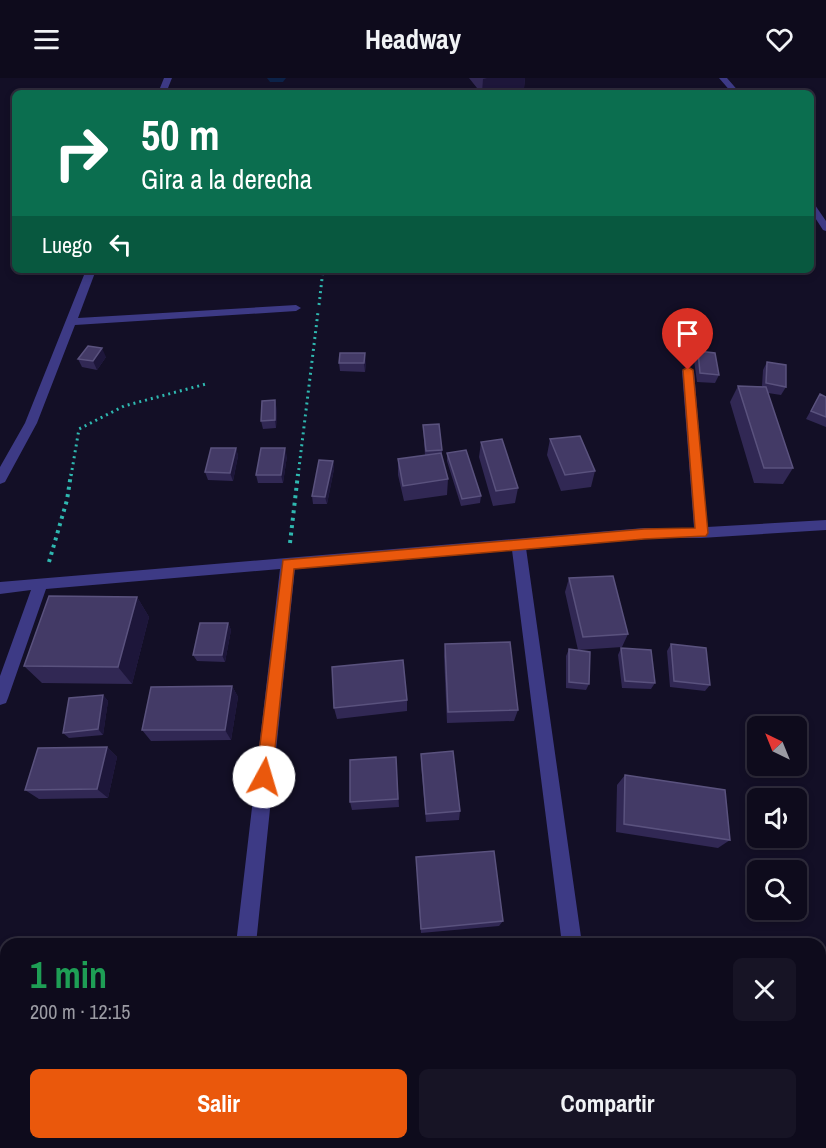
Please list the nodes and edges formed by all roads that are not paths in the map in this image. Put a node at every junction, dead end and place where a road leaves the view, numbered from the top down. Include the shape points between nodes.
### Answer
1 (723, 78) edge
2 (733, 90) edge
3 (814, 210) edge
4 (826, 228) edge
5 (90, 273) edge
6 (296, 308) dead end
7 (71, 322) junction
8 (688, 370) dead end
9 (0, 479) edge
10 (826, 525) edge
11 (702, 533) junction
12 (518, 544) junction
13 (288, 564) junction
14 (42, 583) junction
15 (0, 588) edge
16 (0, 698) edge
17 (247, 938) edge
18 (571, 938) edge

1 - 2 street
3 - 4 street
5 - 7 street
6 - 7 street
7 - 9 street via 31,423
8 - 11 street
10 - 11 street
11 - 12 street
12 - 13 street
12 - 18 street
13 - 14 street
13 - 17 street
14 - 15 street
14 - 16 street

